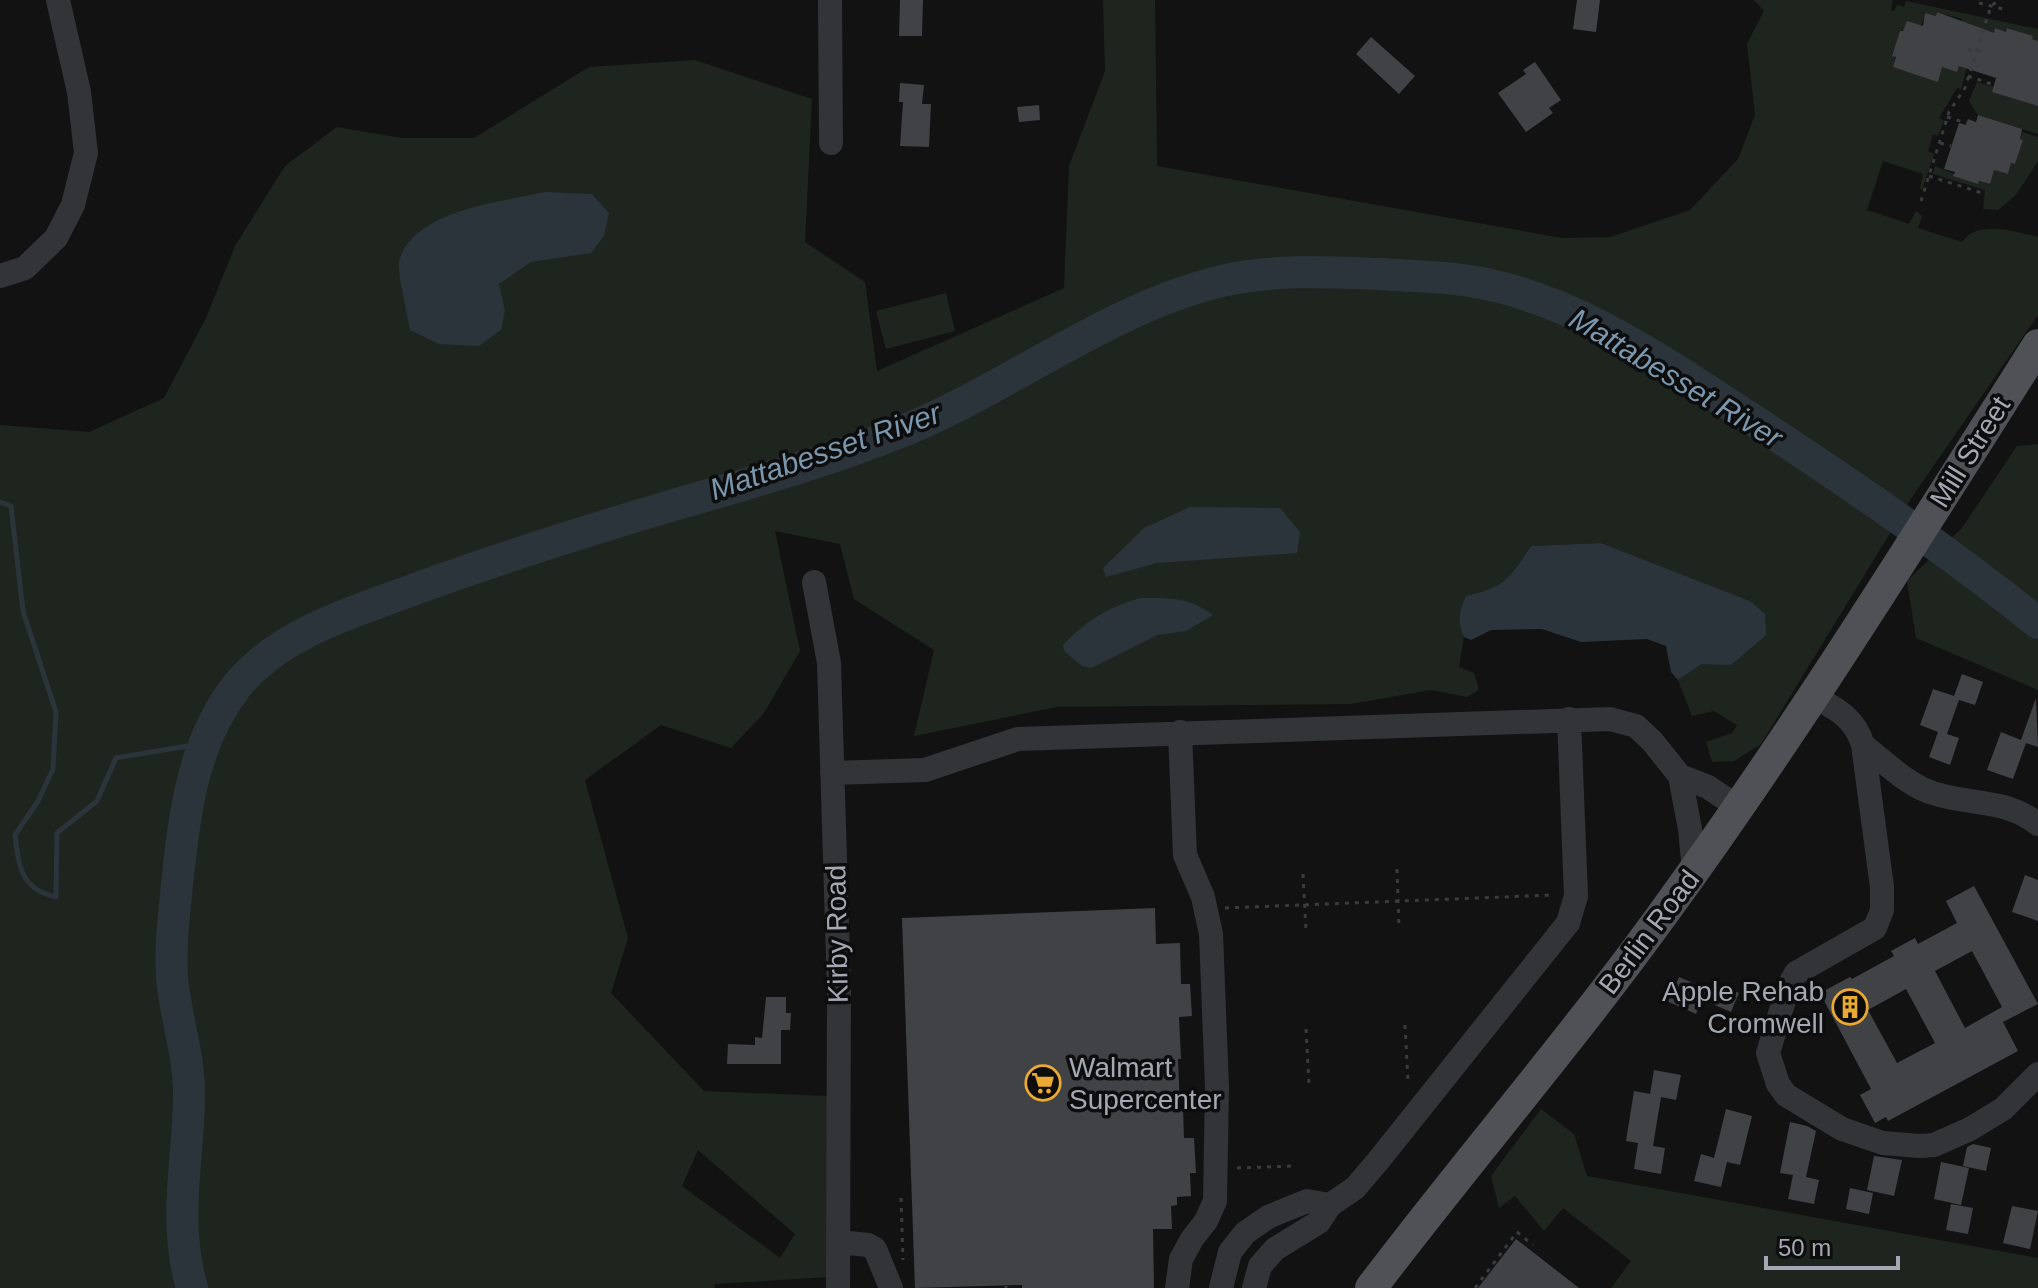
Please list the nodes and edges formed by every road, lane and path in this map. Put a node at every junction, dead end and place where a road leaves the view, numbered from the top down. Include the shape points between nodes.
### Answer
1 (58, 0) edge
2 (830, 0) edge
3 (1999, 0) edge
4 (1979, 3) dead end
5 (1991, 6) junction
6 (2003, 9) dead end
7 (1968, 49) dead end
8 (1986, 50) dead end
9 (1976, 52) junction
10 (1968, 76) junction
11 (1989, 76) dead end
12 (1987, 82) junction
13 (1994, 85) dead end
14 (1947, 117) junction
15 (1967, 123) dead end
16 (1939, 142) junction
17 (831, 143) dead end
18 (1951, 146) dead end
19 (1929, 176) junction
20 (1982, 193) dead end
21 (1921, 201) dead end
22 (0, 276) edge
23 (2038, 345) edge
24 (1903, 559) joint
25 (814, 582) dead end
26 (1813, 696) junction
27 (1569, 719) junction
28 (1180, 732) junction
29 (1863, 745) junction
30 (832, 773) junction
31 (1680, 776) junction
32 (1739, 808) junction
33 (2038, 824) edge
34 (1397, 869) dead end
35 (1694, 872) junction
36 (1303, 874) dead end
37 (1561, 894) dead end
38 (1398, 901) junction
39 (1304, 905) junction
40 (1217, 909) dead end
41 (1399, 928) dead end
42 (1306, 931) dead end
43 (1405, 1025) dead end
44 (1306, 1029) dead end
45 (2038, 1074) edge
46 (1408, 1081) dead end
47 (1309, 1084) dead end
48 (1293, 1166) dead end
49 (1228, 1169) dead end
50 (901, 1198) dead end
51 (1330, 1205) junction
52 (839, 1242) junction
53 (1533, 1245) dead end
54 (890, 1287) edge
55 (838, 1288) edge
56 (1177, 1288) edge
57 (1221, 1288) edge
58 (1254, 1288) edge
59 (1371, 1288) edge
60 (1475, 1288) edge

1 - 22 street via 79,92 86,153 73,205 56,238 25,268
2 - 17 street
3 - 5 path
4 - 5 path
5 - 6 path
5 - 9 path
7 - 9 path
8 - 9 path
9 - 10 path
10 - 12 path
10 - 14 path
11 - 12 path
12 - 13 path
14 - 15 path
14 - 16 path
16 - 18 path
16 - 19 path
19 - 20 path
19 - 21 path
23 - 24 main road, Mill Street
24 - 26 main road, Berlin Road
25 - 30 street, Kirby Road via 829,663
26 - 29 street via 1846,714
26 - 32 main road, Berlin Road
27 - 28 street
27 - 31 street via 1610,719 1636,726
27 - 51 street via 1576,896 1568,923 1378,1161 1355,1188
28 - 30 street via 1018,739 925,770
28 - 56 street via 1185,855 1211,934 1217,1087 1215,1201 1181,1259
29 - 33 street via 1935,794 2017,810
29 - 45 street via 1882,910 1875,928 1796,973 1768,1053 1778,1084 1786,1095 1842,1129 1908,1147 1934,1145 1970,1129 2003,1109
30 - 52 street, Kirby Road
31 - 32 street
31 - 35 street
32 - 35 main road, Berlin Road
34 - 38 path
35 - 59 main road, Berlin Road
36 - 39 path
37 - 38 path
38 - 39 path
38 - 41 path
39 - 40 path
39 - 42 path
43 - 46 path
44 - 47 path
48 - 49 path
50 - 54 path via 903,1272
51 - 57 street via 1307,1201 1245,1233 1230,1252
51 - 58 street via 1319,1222 1275,1249 1260,1266
52 - 54 street via 875,1249
52 - 55 street, Kirby Road
53 - 60 path via 1517,1232

